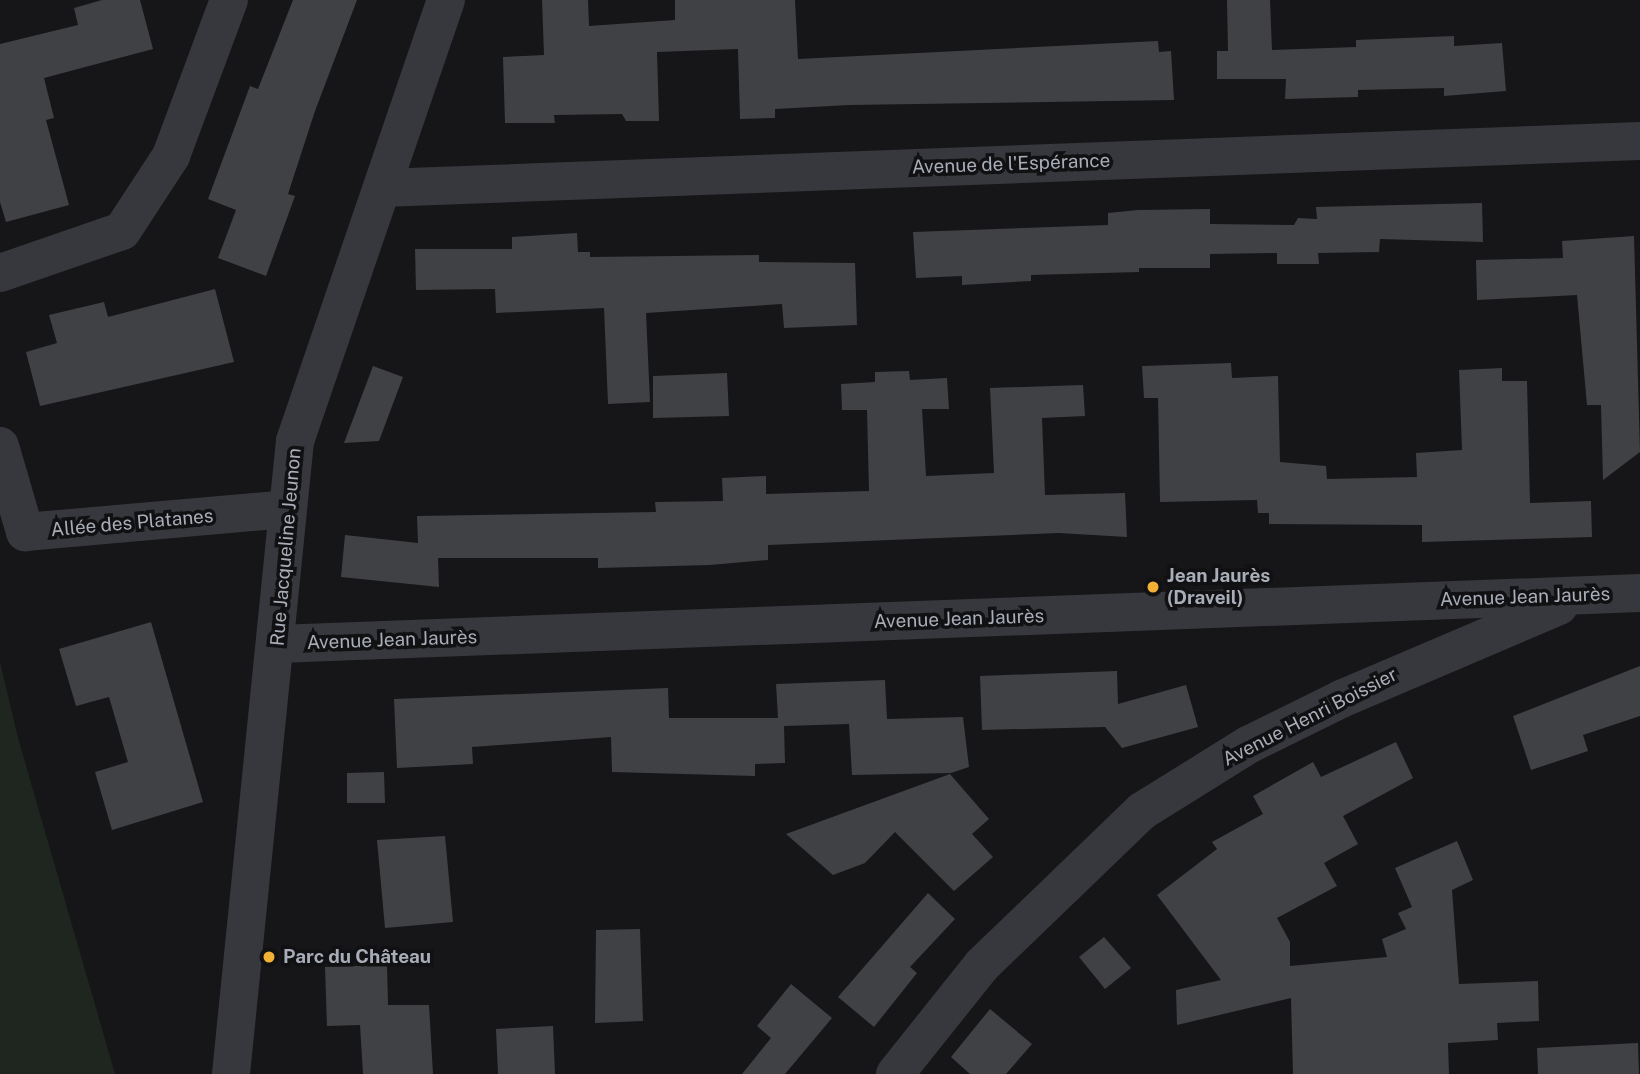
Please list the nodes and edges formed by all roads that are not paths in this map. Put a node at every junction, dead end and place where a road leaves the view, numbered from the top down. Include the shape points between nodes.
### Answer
1 (229, 0) edge
2 (446, 0) edge
3 (1640, 141) edge
4 (382, 188) junction
5 (0, 273) edge
6 (0, 446) edge
7 (287, 509) junction
8 (1640, 593) edge
9 (1586, 595) junction
10 (277, 644) junction
11 (231, 1074) edge
12 (895, 1074) edge

1 - 5 street via 172,156 122,231
2 - 4 street, Rue Jacqueline Jeunon
3 - 4 street, Avenue de l'Espérance
4 - 7 street, Rue Jacqueline Jeunon via 295,441
6 - 7 street, Allée des Platanes via 25,532
7 - 10 street, Rue Jacqueline Jeunon
8 - 9 street, Avenue Jean Jaurès
9 - 10 street, Avenue Jean Jaurès
9 - 12 street, Avenue Henri Boissier via 1341,699 1248,745 1142,811 982,965
10 - 11 street, Rue Jacqueline Jeunon

